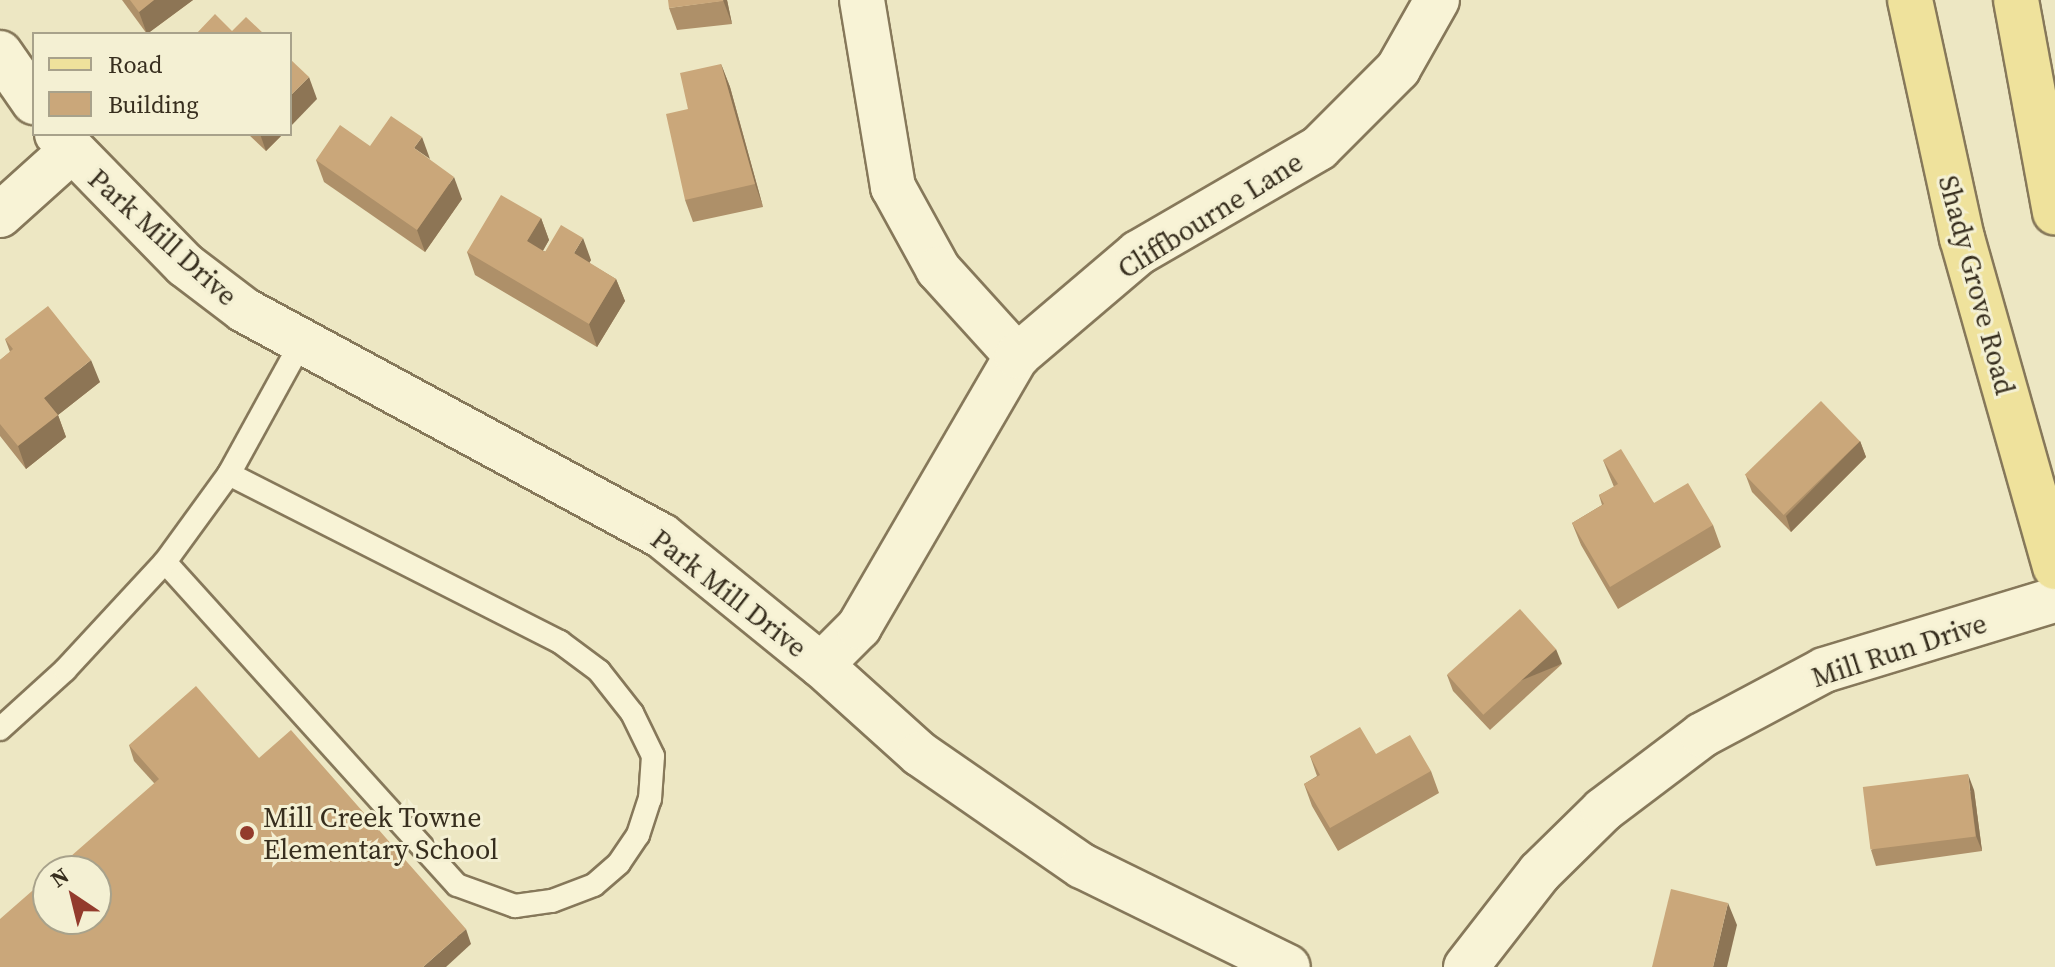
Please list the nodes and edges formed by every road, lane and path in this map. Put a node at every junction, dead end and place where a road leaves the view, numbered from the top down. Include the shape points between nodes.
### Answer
1 (862, 0) edge
2 (1437, 0) edge
3 (1910, 0) edge
4 (2016, 0) edge
5 (0, 53) edge
6 (32, 99) edge
7 (63, 143) edge
8 (2055, 212) edge
9 (0, 215) edge
10 (302, 341) junction
11 (1017, 356) junction
12 (229, 474) junction
13 (165, 562) junction
14 (2055, 567) edge
15 (2055, 600) edge
16 (821, 665) junction
17 (0, 729) edge
18 (1288, 967) edge
19 (1466, 967) edge

1 - 11 street via 893,187 938,269
2 - 11 street, Cliffbourne Lane via 1398,69 1319,148 1138,253
3 - 14 main road, Shady Grove Road via 1962,238
4 - 8 main road
5 - 6 street
7 - 9 street
7 - 10 street, Park Mill Drive via 185,265 244,310
10 - 12 lane
10 - 16 street, Park Mill Drive via 662,536
11 - 16 street, Cliffbourne Lane via 859,627
12 - 13 lane
12 - 13 lane via 560,642 599,671 632,713 653,756 650,799 638,835 619,863 594,885 540,903 515,906 457,885
13 - 17 lane via 65,670
15 - 19 street, Mill Run Drive via 1824,670 1702,735 1592,820 1540,872
16 - 18 street, Park Mill Drive via 920,754 1082,866

